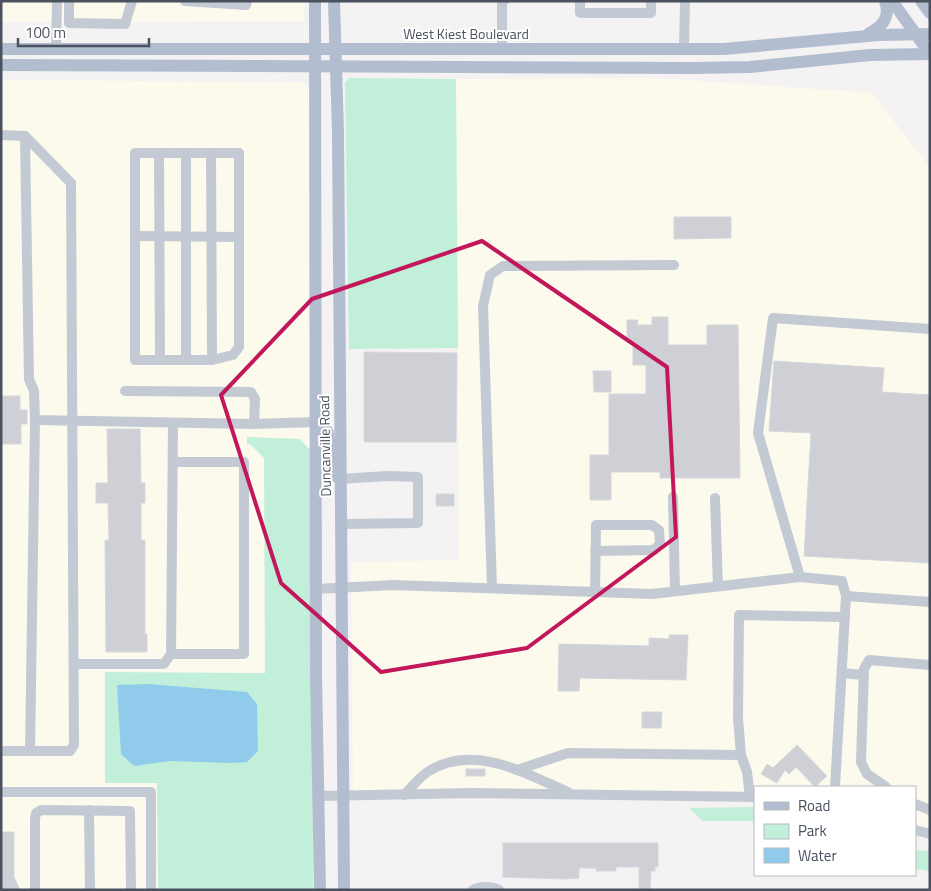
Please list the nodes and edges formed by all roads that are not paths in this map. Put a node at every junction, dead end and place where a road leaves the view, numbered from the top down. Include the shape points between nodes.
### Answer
1 (57, 1) edge
2 (69, 1) edge
3 (132, 1) edge
4 (185, 1) edge
5 (247, 1) edge
6 (315, 1) edge
7 (334, 1) edge
8 (492, 1) edge
9 (503, 1) edge
10 (580, 1) edge
11 (651, 1) edge
12 (685, 1) edge
13 (886, 1) edge
14 (892, 1) edge
15 (915, 34) junction
16 (930, 34) edge
17 (863, 37) junction
18 (1, 49) edge
19 (56, 49) junction
20 (316, 49) junction
21 (334, 49) junction
22 (502, 49) junction
23 (680, 49) junction
24 (930, 54) edge
25 (1, 65) edge
26 (316, 66) junction
27 (334, 66) junction
28 (502, 67) junction
29 (675, 68) junction
30 (1, 135) edge
31 (25, 136) junction
32 (159, 153) junction
33 (186, 153) junction
34 (211, 153) junction
35 (135, 236) junction
36 (160, 236) junction
37 (186, 236) junction
38 (212, 236) junction
39 (239, 237) junction
40 (674, 265) dead end
41 (930, 329) edge
42 (160, 360) junction
43 (186, 360) junction
44 (212, 360) junction
45 (125, 392) dead end
46 (35, 420) junction
47 (340, 420) junction
48 (71, 422) junction
49 (173, 422) junction
50 (315, 422) junction
51 (254, 424) junction
52 (173, 462) junction
53 (340, 479) junction
54 (672, 497) dead end
55 (715, 498) dead end
56 (341, 524) junction
57 (596, 551) junction
58 (800, 577) junction
59 (718, 586) junction
60 (492, 588) junction
61 (316, 589) junction
62 (341, 589) junction
63 (676, 591) junction
64 (595, 592) junction
65 (846, 596) junction
66 (930, 602) edge
67 (845, 617) junction
68 (171, 654) junction
69 (74, 664) junction
70 (930, 665) edge
71 (842, 673) junction
72 (863, 675) junction
73 (1, 751) edge
74 (30, 751) junction
75 (741, 755) junction
76 (517, 770) junction
77 (835, 786) edge
78 (885, 786) edge
79 (1, 792) edge
80 (572, 794) junction
81 (404, 795) junction
82 (318, 796) junction
83 (343, 797) junction
84 (752, 797) edge
85 (916, 804) edge
86 (89, 810) junction
87 (930, 810) edge
88 (916, 830) edge
89 (930, 834) edge
90 (35, 890) edge
91 (90, 890) edge
92 (131, 890) edge
93 (151, 890) edge
94 (320, 890) edge
95 (344, 890) edge
96 (473, 890) edge
97 (499, 890) edge

1 - 19 street
2 - 3 street via 69,23 125,24
4 - 5 street via 246,6
6 - 20 main road, Duncanville Road
7 - 21 main road, Duncanville Road
8 - 9 street
9 - 22 street
10 - 11 street via 580,13 651,13
12 - 23 street
13 - 17 main road via 886,19 881,28
14 - 15 main road
15 - 16 main road, West Kiest Boulevard
15 - 17 main road, West Kiest Boulevard
15 - 24 main road
17 - 23 main road, West Kiest Boulevard via 724,49
18 - 19 main road, West Kiest Boulevard
19 - 20 main road, West Kiest Boulevard
20 - 21 main road, West Kiest Boulevard
20 - 26 main road, Duncanville Road
21 - 22 main road, West Kiest Boulevard
21 - 27 main road, Duncanville Road
22 - 23 main road, West Kiest Boulevard
22 - 28 main road
23 - 29 main road
24 - 29 main road via 870,55 750,67
25 - 26 main road
26 - 27 main road
26 - 50 main road, Duncanville Road
27 - 28 main road
27 - 47 main road, Duncanville Road via 338,132
28 - 29 main road
30 - 31 street
31 - 46 street via 29,379 34,391
31 - 48 street via 72,183
32 - 33 street
32 - 35 street via 135,153
32 - 36 street
33 - 34 street
33 - 37 street
34 - 38 street
34 - 39 street via 239,153
35 - 36 street
35 - 42 street via 135,360
36 - 37 street
36 - 42 street
37 - 38 street
37 - 43 street
38 - 39 street
38 - 44 street
39 - 44 street via 238,347 233,355
40 - 60 street via 503,266 490,275 483,306
41 - 58 street via 773,318 758,434
42 - 43 street
43 - 44 street
45 - 51 street via 251,392 255,399
46 - 48 street
46 - 74 street
47 - 50 main road
47 - 53 main road, Duncanville Road
48 - 49 street
48 - 69 street
49 - 51 street
49 - 52 street
50 - 51 street
50 - 53 main road via 324,426 328,434 333,474
50 - 61 main road, Duncanville Road
52 - 68 street
52 - 68 street via 244,462 244,654
53 - 56 main road, Duncanville Road
53 - 56 street via 418,477 418,523
54 - 63 street
55 - 59 street
56 - 62 main road, Duncanville Road
57 - 57 street via 596,525 652,525 659,530 660,544 654,550
57 - 64 street
58 - 59 street
58 - 65 street via 842,581
59 - 63 street
60 - 62 street via 393,585
60 - 64 street
61 - 62 street
61 - 82 main road, Duncanville Road
62 - 83 main road, Duncanville Road
63 - 64 street via 652,594
65 - 66 street
65 - 67 street
67 - 71 street
67 - 75 street via 739,615
68 - 69 street via 164,664
69 - 74 street via 74,745 70,751
70 - 72 street via 869,660
71 - 72 street
71 - 77 street
72 - 78 street via 861,762 867,774
73 - 74 street
75 - 76 street via 568,753
75 - 84 street
76 - 80 street
76 - 81 street via 496,761 462,759 430,771
79 - 93 street via 152,792
80 - 81 street
80 - 84 street
81 - 83 street
82 - 83 street
82 - 94 main road, Duncanville Road
83 - 95 main road, Duncanville Road
85 - 87 street
86 - 90 street via 41,810 36,813
86 - 91 street
86 - 92 street via 130,811
88 - 89 street
96 - 97 street

